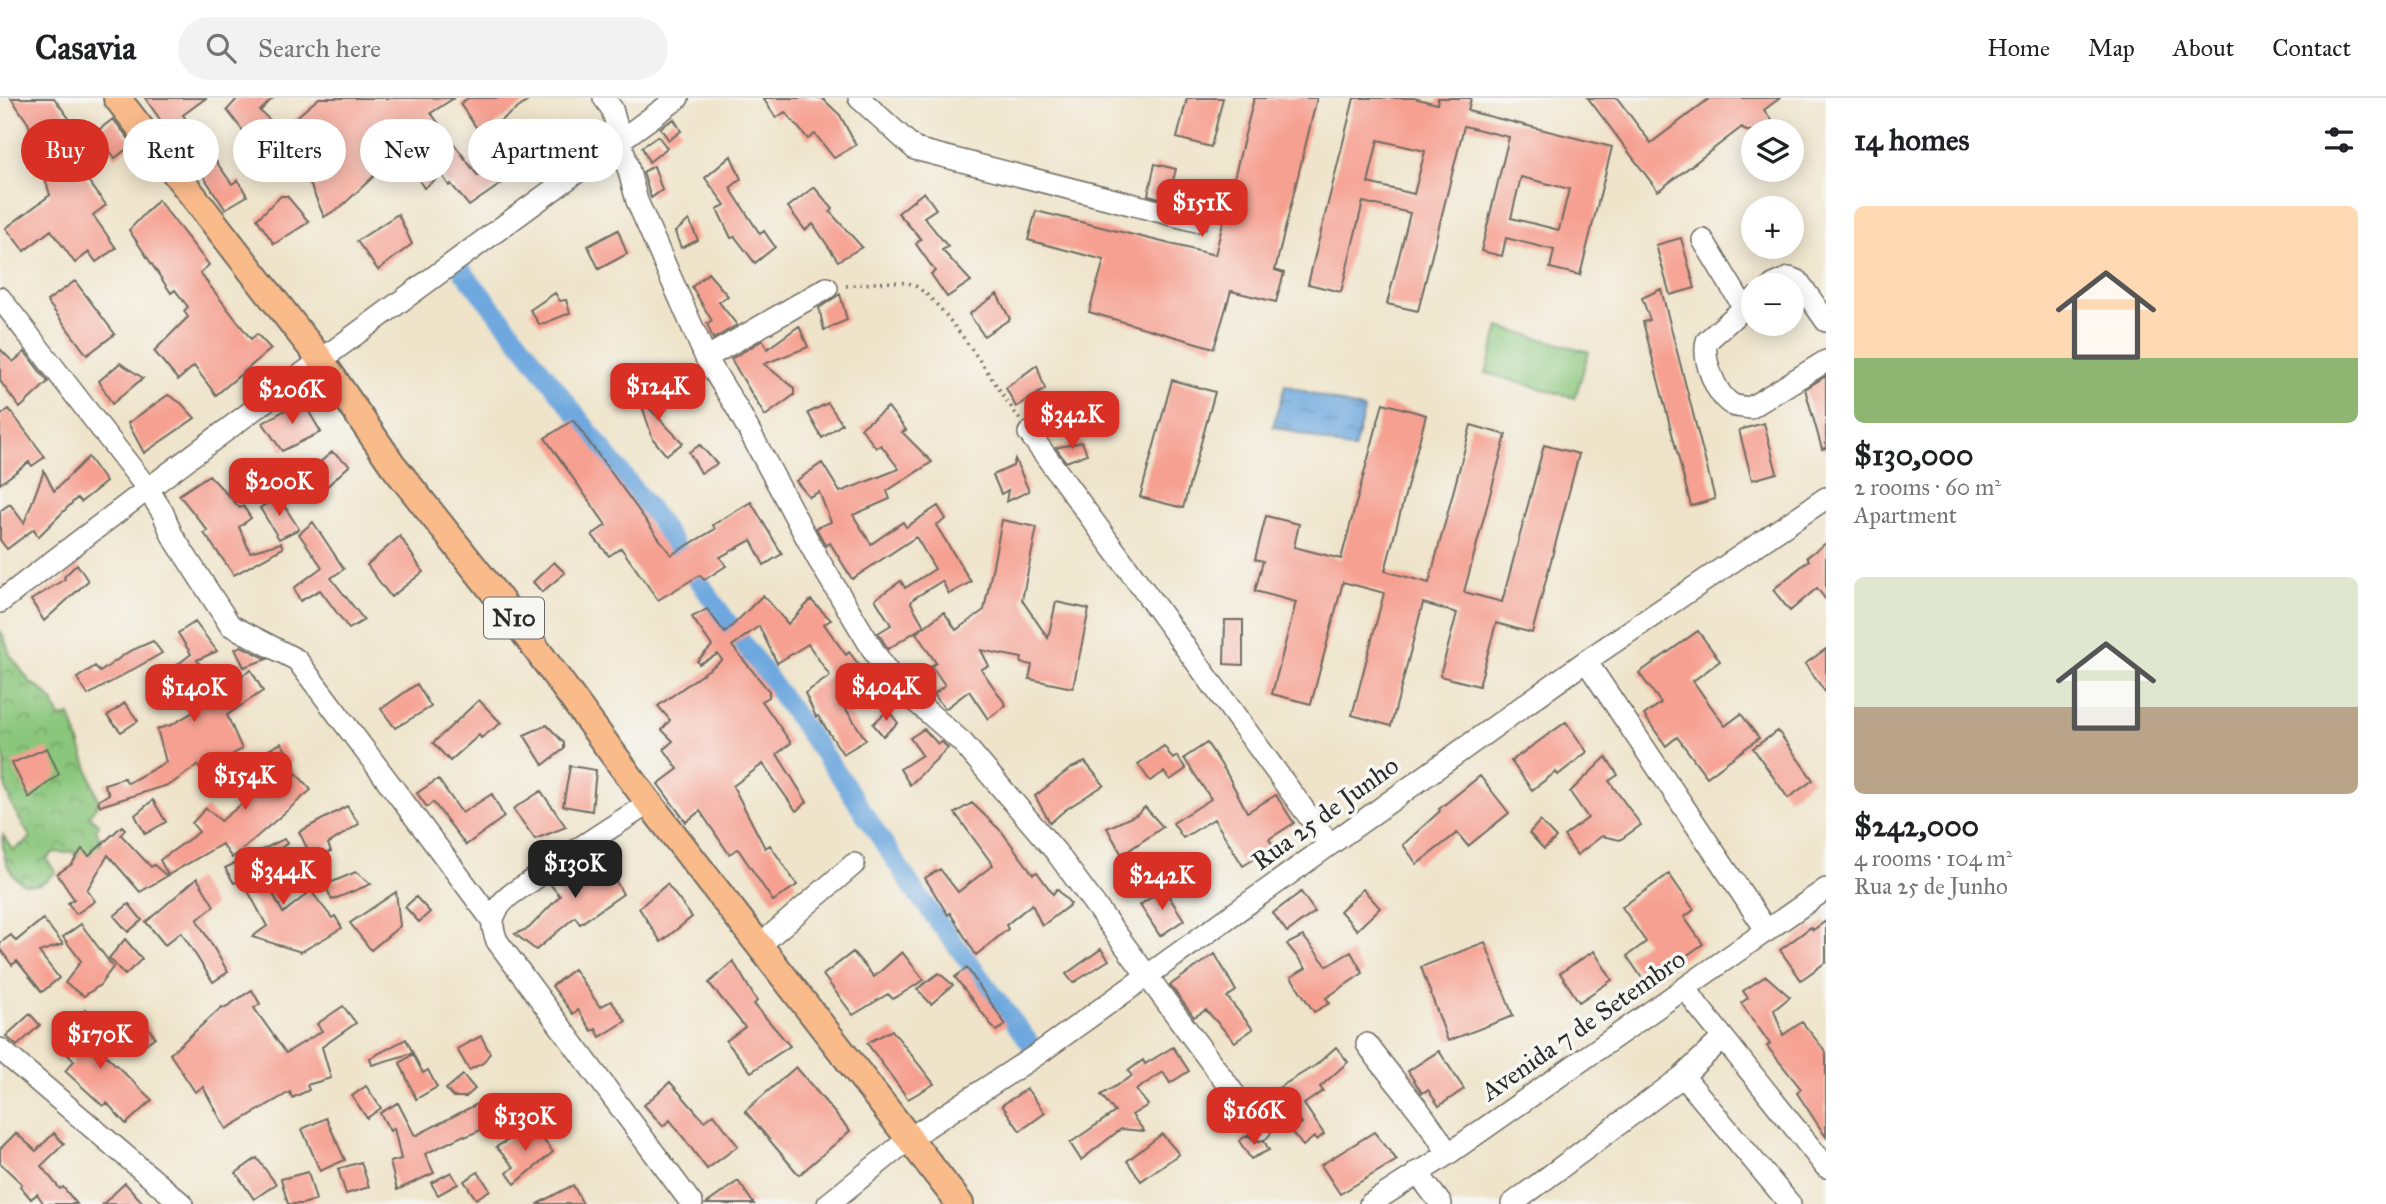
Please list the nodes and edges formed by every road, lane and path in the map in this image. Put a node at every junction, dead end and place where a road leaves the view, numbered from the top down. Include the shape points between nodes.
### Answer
1 (117, 98) edge
2 (604, 98) edge
3 (678, 98) edge
4 (859, 98) edge
5 (614, 119) edge
6 (623, 139) edge
7 (623, 152) edge
8 (564, 182) edge
9 (1197, 221) dead end
10 (1703, 240) dead end
11 (827, 288) joint
12 (1804, 290) edge
13 (1741, 292) edge
14 (0, 299) edge
15 (1741, 309) edge
16 (1826, 321) edge
17 (706, 358) junction
18 (320, 359) junction
19 (1826, 361) edge
20 (1029, 433) joint
21 (147, 488) junction
22 (1826, 498) edge
23 (0, 602) edge
24 (1586, 661) junction
25 (649, 803) junction
26 (1329, 844) junction
27 (854, 864) dead end
28 (1826, 889) edge
29 (492, 920) junction
30 (1768, 931) junction
31 (761, 944) junction
32 (1148, 975) junction
33 (1686, 989) junction
34 (1723, 1038) junction
35 (1367, 1044) dead end
36 (0, 1049) edge
37 (1682, 1076) junction
38 (1260, 1129) dead end
39 (910, 1138) junction
40 (1448, 1154) junction
41 (1824, 1160) edge
42 (1417, 1172) junction
43 (182, 1204) edge
44 (692, 1204) edge
45 (828, 1204) edge
46 (960, 1204) edge
47 (1370, 1204) edge
48 (1441, 1204) edge
49 (1512, 1204) edge
50 (1790, 1204) edge

1 - 18 main road, N10
2 - 5 street
3 - 6 street
4 - 9 street via 915,149
7 - 17 street via 637,201
8 - 18 street
10 - 13 street
11 - 17 street
11 - 20 path via 911,284 935,300
12 - 16 street
14 - 21 street
15 - 19 street via 1707,341 1705,350 1723,397 1733,404 1750,408
17 - 32 street via 818,559 897,685 963,743 1056,852
18 - 21 street
18 - 25 main road, N10 via 392,464 504,605
20 - 26 street
21 - 23 street
21 - 29 street via 230,625 298,660
22 - 24 street, Rua 25 de Junho
24 - 26 street, Rua 25 de Junho
24 - 30 street
25 - 29 street via 506,898
25 - 31 main road, N10
26 - 32 street, Rua 25 de Junho
27 - 31 street
28 - 30 street, Avenida 7 de Setembro
29 - 44 street via 497,942
30 - 33 street, Avenida 7 de Setembro
31 - 39 main road, N10
32 - 38 street
32 - 39 street, Rua 25 de Junho
33 - 34 street
33 - 40 street, Avenida 7 de Setembro
34 - 37 street
34 - 41 street
35 - 40 street
36 - 43 street
37 - 49 street
37 - 50 street
39 - 45 street, Rua 25 de Junho
39 - 46 main road, N10
40 - 42 street, Avenida 7 de Setembro
42 - 47 street, Avenida 7 de Setembro
42 - 48 street

